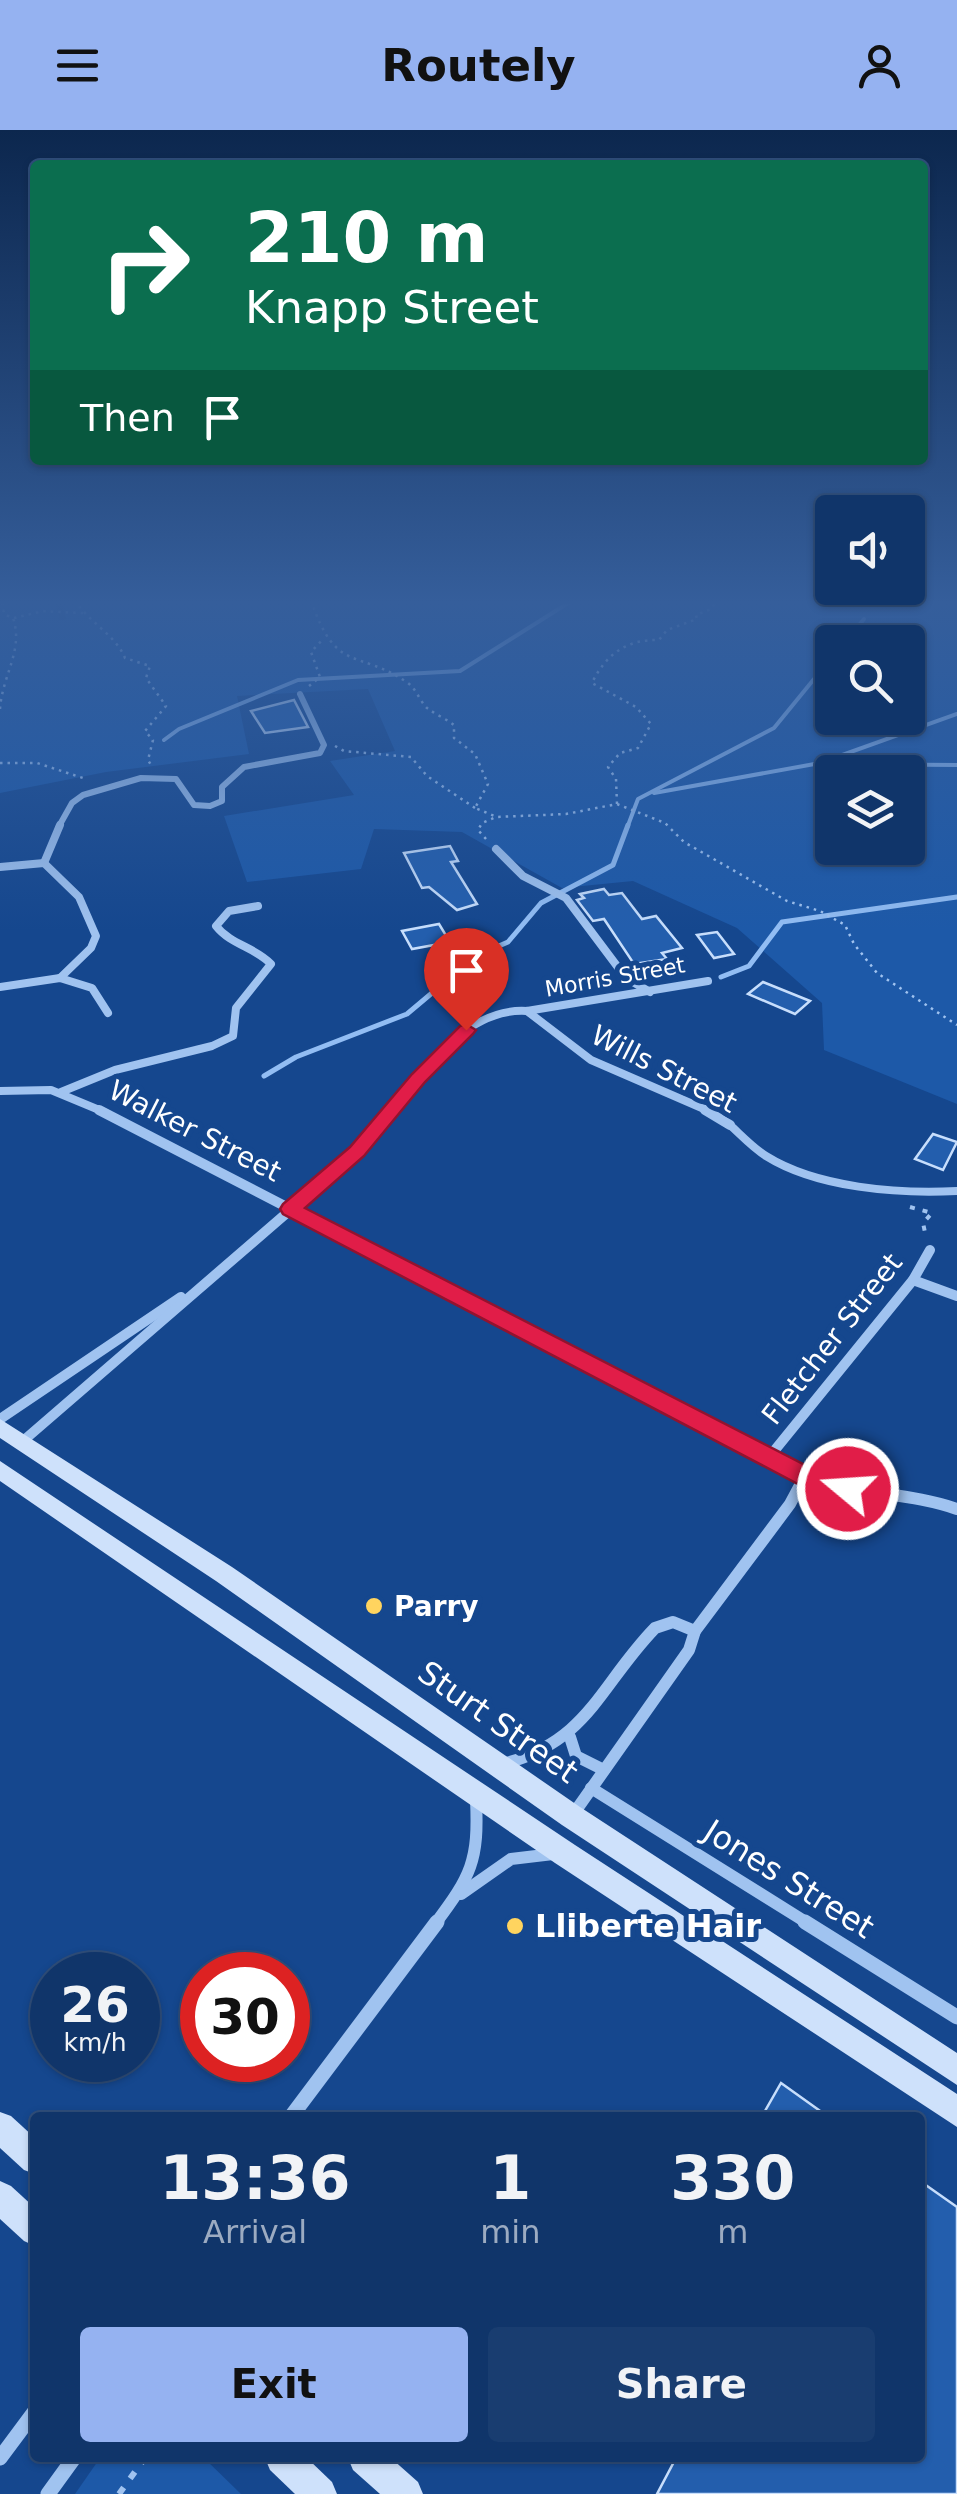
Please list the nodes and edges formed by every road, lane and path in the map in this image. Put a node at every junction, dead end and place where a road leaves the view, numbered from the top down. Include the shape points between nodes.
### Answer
1 (163, 710) edge
2 (308, 710) edge
3 (434, 710) edge
4 (639, 710) edge
5 (324, 745) junction
6 (0, 763) edge
7 (159, 776) junction
8 (110, 787) junction
9 (617, 804) junction
10 (475, 808) junction
11 (497, 816) junction
12 (496, 850) joint
13 (44, 862) junction
14 (0, 867) edge
15 (258, 906) dead end
16 (60, 978) junction
17 (626, 978) junction
18 (708, 980) dead end
19 (0, 987) edge
20 (652, 992) junction
21 (613, 999) junction
22 (528, 1012) junction
23 (108, 1013) dead end
24 (957, 1025) edge
25 (0, 1091) edge
26 (60, 1092) junction
27 (730, 1125) joint
28 (957, 1191) edge
29 (290, 1209) junction
30 (932, 1213) dead end
31 (923, 1223) dead end
32 (930, 1250) dead end
33 (913, 1280) junction
34 (203, 1284) junction
35 (957, 1296) edge
36 (54, 1381) junction
37 (77, 1393) junction
38 (0, 1419) edge
39 (0, 1427) edge
40 (22, 1441) junction
41 (770, 1456) junction
42 (0, 1462) edge
43 (0, 1470) edge
44 (805, 1476) junction
45 (957, 1509) edge
46 (694, 1631) junction
47 (372, 1675) junction
48 (346, 1702) junction
49 (570, 1736) junction
50 (497, 1765) junction
51 (604, 1770) junction
52 (591, 1788) junction
53 (473, 1789) junction
54 (571, 1816) junction
55 (565, 1854) junction
56 (456, 1898) junction
57 (957, 2017) edge
58 (957, 2070) edge
59 (295, 2112) edge
60 (957, 2112) edge
61 (0, 2127) edge
62 (30, 2154) edge
63 (0, 2197) edge
64 (30, 2225) edge
65 (30, 2419) edge
66 (0, 2458) edge
67 (71, 2462) edge
68 (142, 2462) edge
69 (286, 2462) edge
70 (370, 2462) edge
71 (48, 2494) edge
72 (119, 2494) edge
73 (320, 2494) edge
74 (406, 2494) edge

1 - 7 path via 145,732 153,740 148,760
2 - 5 street
3 - 10 path via 454,725 458,743 475,754 488,784
4 - 9 path via 650,724 638,748 620,753 608,767
5 - 7 street via 318,754 240,769 222,787 222,801 210,806 194,806 177,780
5 - 10 path via 411,757
6 - 8 path via 50,766
7 - 8 street
8 - 13 street via 78,798
9 - 11 path
9 - 24 path via 665,823 684,842 786,901 845,925 854,952 880,978
10 - 11 path
11 - 12 path via 478,830
12 - 17 street via 522,876 563,896
13 - 14 street
13 - 16 street via 80,897 96,934
15 - 26 street via 229,911 216,926 230,942 271,964 236,1008 233,1036
16 - 19 street
16 - 23 street via 92,988
17 - 20 street
17 - 21 street via 627,988
18 - 20 street, Morris Street
20 - 21 street, Morris Street
21 - 22 street, Morris Street
22 - 27 street, Wills Street via 591,1060
22 - 29 street, Morris Street via 506,1010 466,1030 357,1152
25 - 26 street
26 - 29 street, Walker Street
27 - 28 lane, Wills Street via 763,1156 797,1172 904,1194
29 - 34 street, Morris Street
29 - 41 street, Walker Street
30 - 31 path
32 - 33 street, Fletcher Street
33 - 35 street
33 - 41 street, Fletcher Street
34 - 36 street
34 - 37 street
36 - 37 street
36 - 38 street
37 - 40 street
39 - 40 main road, Sturt Street
40 - 42 main road
40 - 47 main road, Sturt Street
41 - 44 street, Walker Street
43 - 48 main road
44 - 45 street, Walker Street
44 - 46 street
46 - 49 street via 673,1622 655,1628
46 - 51 street via 689,1650
47 - 48 main road
47 - 50 main road, Sturt Street
48 - 53 main road
49 - 50 street via 546,1753
49 - 51 street via 576,1756
50 - 54 main road, Sturt Street
51 - 52 street
52 - 54 street
52 - 57 street, Jones Street
53 - 55 main road
53 - 56 street via 478,1845
54 - 58 main road, Sturt Street
55 - 56 street via 511,1860
55 - 60 main road
56 - 59 street
61 - 62 main road
63 - 64 main road
65 - 66 street
67 - 71 street
68 - 72 path
69 - 73 main road
70 - 74 main road

